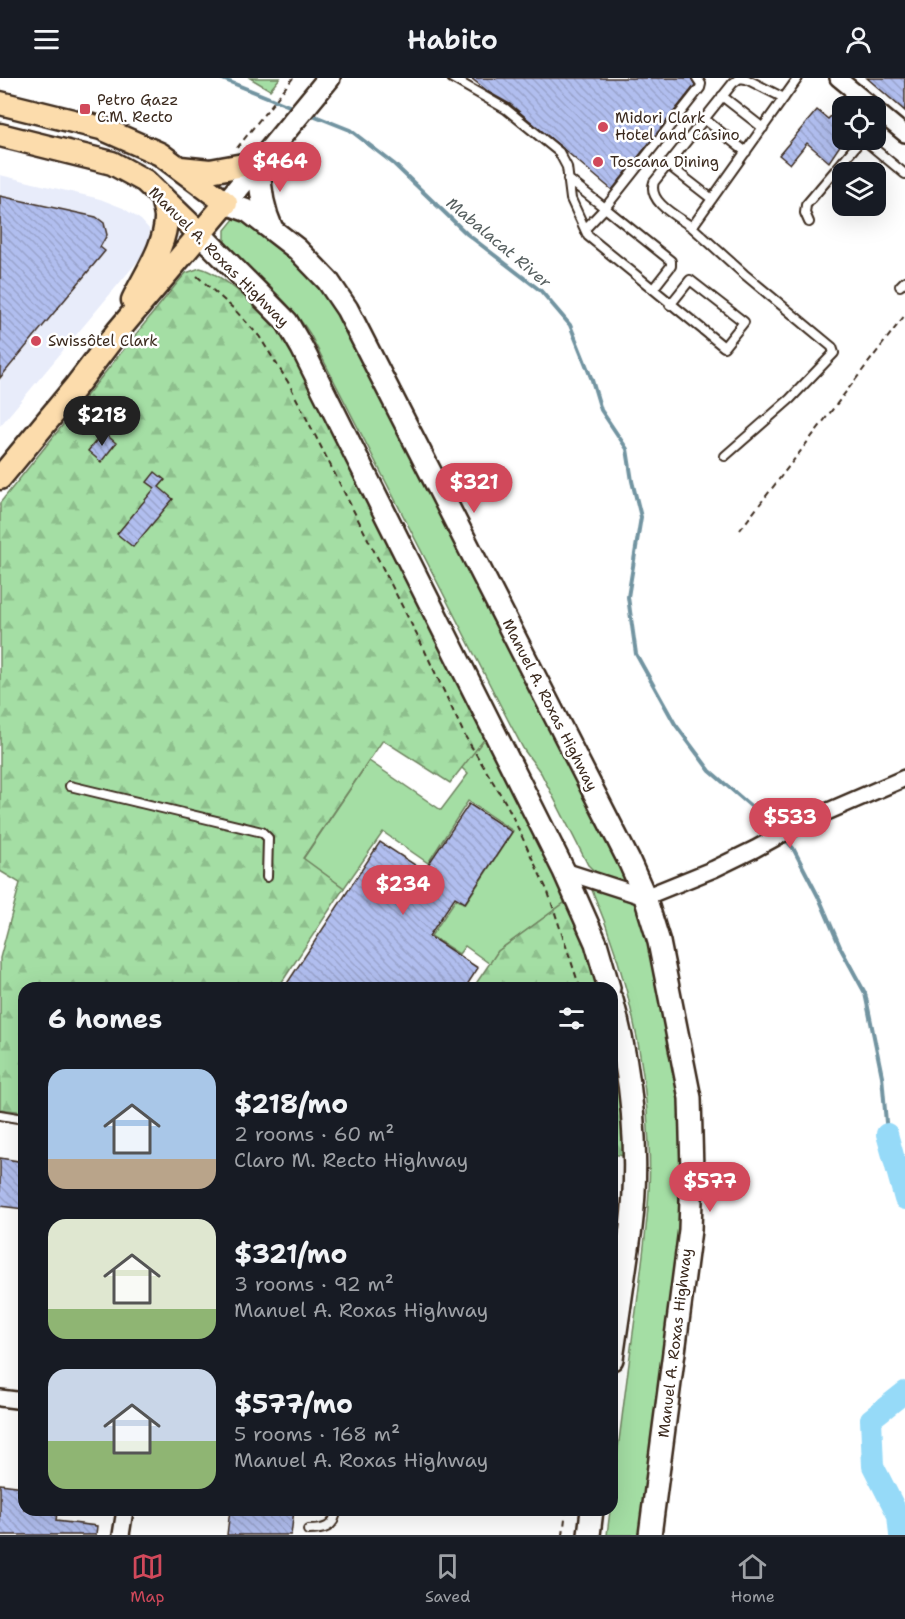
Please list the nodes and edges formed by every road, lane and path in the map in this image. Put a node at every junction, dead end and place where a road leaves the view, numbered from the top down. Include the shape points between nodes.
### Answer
1 (293, 78) edge
2 (452, 78) edge
3 (697, 78) edge
4 (798, 78) edge
5 (328, 79) edge
6 (843, 82) edge
7 (722, 96) junction
8 (860, 96) edge
9 (784, 98) junction
10 (0, 103) edge
11 (703, 118) junction
12 (886, 118) edge
13 (763, 128) junction
14 (905, 134) edge
15 (0, 135) edge
16 (853, 150) edge
17 (875, 150) edge
18 (746, 152) junction
19 (260, 162) junction
20 (667, 164) junction
21 (180, 168) junction
22 (220, 170) junction
23 (905, 174) edge
24 (568, 179) junction
25 (162, 197) junction
26 (712, 200) junction
27 (226, 202) junction
28 (605, 208) junction
29 (809, 222) dead end
30 (692, 227) junction
31 (585, 228) junction
32 (272, 230) junction
33 (200, 234) junction
34 (197, 276) dead end
35 (653, 289) junction
36 (670, 304) junction
37 (905, 315) edge
38 (118, 331) junction
39 (725, 456) dead end
40 (0, 478) edge
41 (740, 530) dead end
42 (905, 778) edge
43 (70, 786) dead end
44 (564, 871) junction
45 (267, 877) dead end
46 (645, 897) junction
47 (578, 982) edge
48 (607, 982) edge
49 (618, 1021) edge
50 (0, 1115) edge
51 (18, 1118) edge
52 (618, 1317) edge
53 (0, 1398) edge
54 (18, 1400) edge
55 (124, 1516) edge
56 (335, 1516) edge
57 (565, 1516) edge
58 (592, 1516) edge
59 (308, 1530) dead end
60 (122, 1535) edge
61 (563, 1535) edge
62 (590, 1535) edge
63 (650, 1535) edge

1 - 22 path
2 - 24 lane via 506,109 559,152
3 - 28 lane via 700,88
4 - 9 lane
5 - 19 main road
6 - 8 street
7 - 9 lane via 740,78
7 - 11 lane
7 - 13 lane
9 - 13 lane
10 - 21 main road, Manuel A. Roxas Highway via 101,128 160,154
11 - 18 lane
11 - 20 lane
12 - 14 street
13 - 18 lane
15 - 25 main road, Manuel A. Roxas Highway via 112,163 145,181
16 - 29 lane via 806,205
17 - 23 lane
18 - 26 lane
19 - 22 main road
19 - 27 main road
19 - 32 main road via 261,194
20 - 26 lane
20 - 30 lane via 654,182 654,198
21 - 22 main road
21 - 27 main road, Manuel A. Roxas Highway
24 - 28 lane
24 - 31 lane via 571,199
25 - 33 main road, Manuel A. Roxas Highway
25 - 38 main road via 166,217 160,245
26 - 30 lane
27 - 32 main road, Manuel A. Roxas Highway via 248,211
27 - 33 main road
28 - 31 lane
28 - 35 lane via 671,261
30 - 39 lane via 832,347 834,353 790,399
31 - 35 lane via 588,236
32 - 46 main road, Manuel A. Roxas Highway via 328,281 347,309
33 - 38 main road
33 - 44 main road, Manuel A. Roxas Highway via 287,322 302,348
34 - 47 path via 259,336 288,382 465,736 507,806 548,892
35 - 36 lane
36 - 36 lane via 724,347 744,322 690,280
37 - 41 path
38 - 40 main road
42 - 46 street via 832,808 755,849
43 - 45 lane via 262,832 268,837
44 - 46 street
44 - 48 main road, Manuel A. Roxas Highway via 596,943
46 - 63 main road, Manuel A. Roxas Highway via 690,1098 692,1170 690,1230
49 - 52 main road via 631,1098 634,1174
50 - 51 lane
53 - 54 street
55 - 60 street
56 - 59 lane via 328,1527
57 - 61 path
58 - 62 main road

